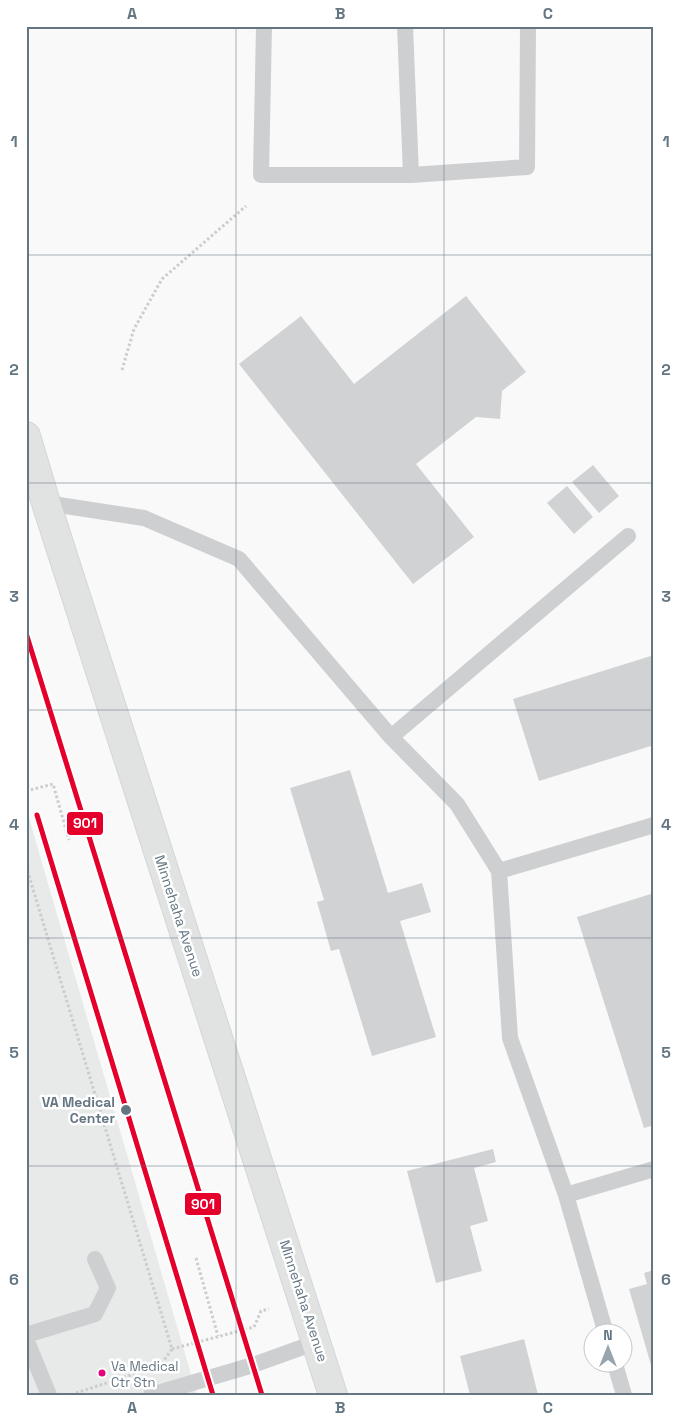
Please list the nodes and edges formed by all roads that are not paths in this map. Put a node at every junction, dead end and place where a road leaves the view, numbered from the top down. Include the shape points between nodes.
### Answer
1 (264, 26) edge
2 (405, 26) edge
3 (528, 26) edge
4 (411, 175) junction
5 (26, 436) edge
6 (46, 503) junction
7 (628, 536) dead end
8 (391, 737) junction
9 (654, 825) edge
10 (499, 871) junction
11 (654, 1168) edge
12 (566, 1195) junction
13 (95, 1260) dead end
14 (603, 1324) edge
15 (26, 1335) edge
16 (26, 1339) edge
17 (317, 1342) junction
18 (618, 1374) edge
19 (48, 1395) edge
20 (151, 1395) edge
21 (333, 1395) edge
22 (624, 1395) edge

1 - 4 lane via 261,175
2 - 4 lane
3 - 4 lane via 526,167
5 - 6 street, Minnehaha Avenue
6 - 8 lane via 144,518 239,559
6 - 17 street, Minnehaha Avenue
7 - 8 lane
8 - 10 lane via 457,804
9 - 10 lane
10 - 12 lane via 510,1038
11 - 12 lane
12 - 14 lane
13 - 15 lane via 108,1288 95,1314
16 - 19 lane
17 - 20 lane
17 - 21 street, Minnehaha Avenue
18 - 22 lane

